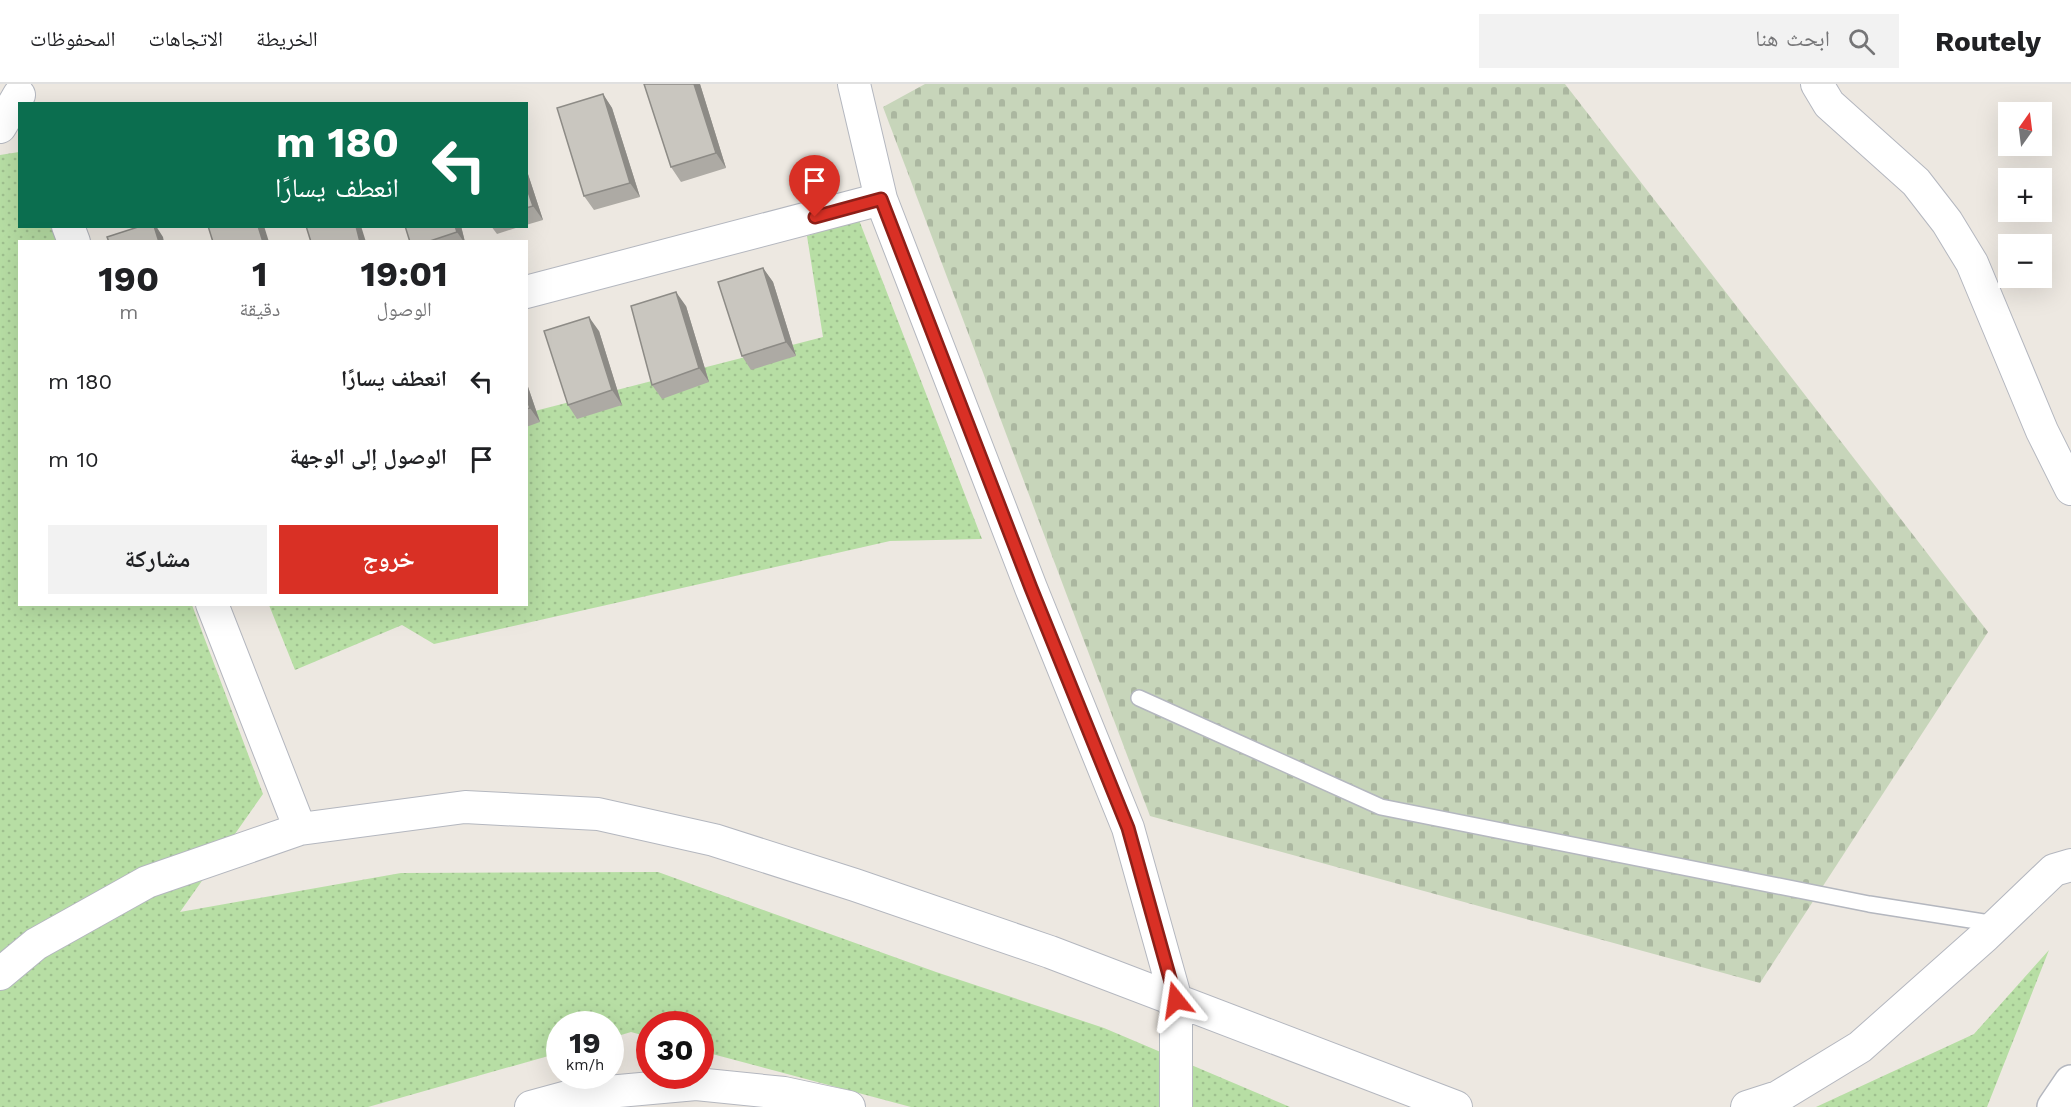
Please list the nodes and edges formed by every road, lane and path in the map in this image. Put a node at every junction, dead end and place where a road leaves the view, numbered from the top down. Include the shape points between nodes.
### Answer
1 (854, 84) edge
2 (1816, 84) edge
3 (18, 94) edge
4 (0, 127) edge
5 (881, 199) junction
6 (528, 291) edge
7 (2071, 489) edge
8 (213, 606) edge
9 (1140, 698) dead end
10 (300, 829) junction
11 (2071, 865) edge
12 (1997, 924) junction
13 (0, 974) edge
14 (1176, 1000) junction
15 (2071, 1082) edge
16 (531, 1107) edge
17 (849, 1107) edge
18 (1176, 1107) edge
19 (1456, 1107) edge
20 (1747, 1107) edge
21 (2054, 1107) edge

1 - 5 street
2 - 7 street via 1829,104 1916,182 1947,222 1972,263 2042,431
3 - 4 street
5 - 6 street
5 - 14 street via 1128,828
8 - 10 street
9 - 12 lane via 1381,807 1869,904
10 - 13 street via 147,882 36,944
10 - 14 street via 465,807 598,814 714,840 855,885
11 - 12 street via 2054,870
12 - 20 street via 1860,1047 1778,1097
14 - 18 street
14 - 19 street
15 - 21 main road
16 - 17 street via 575,1095 696,1084 784,1093

